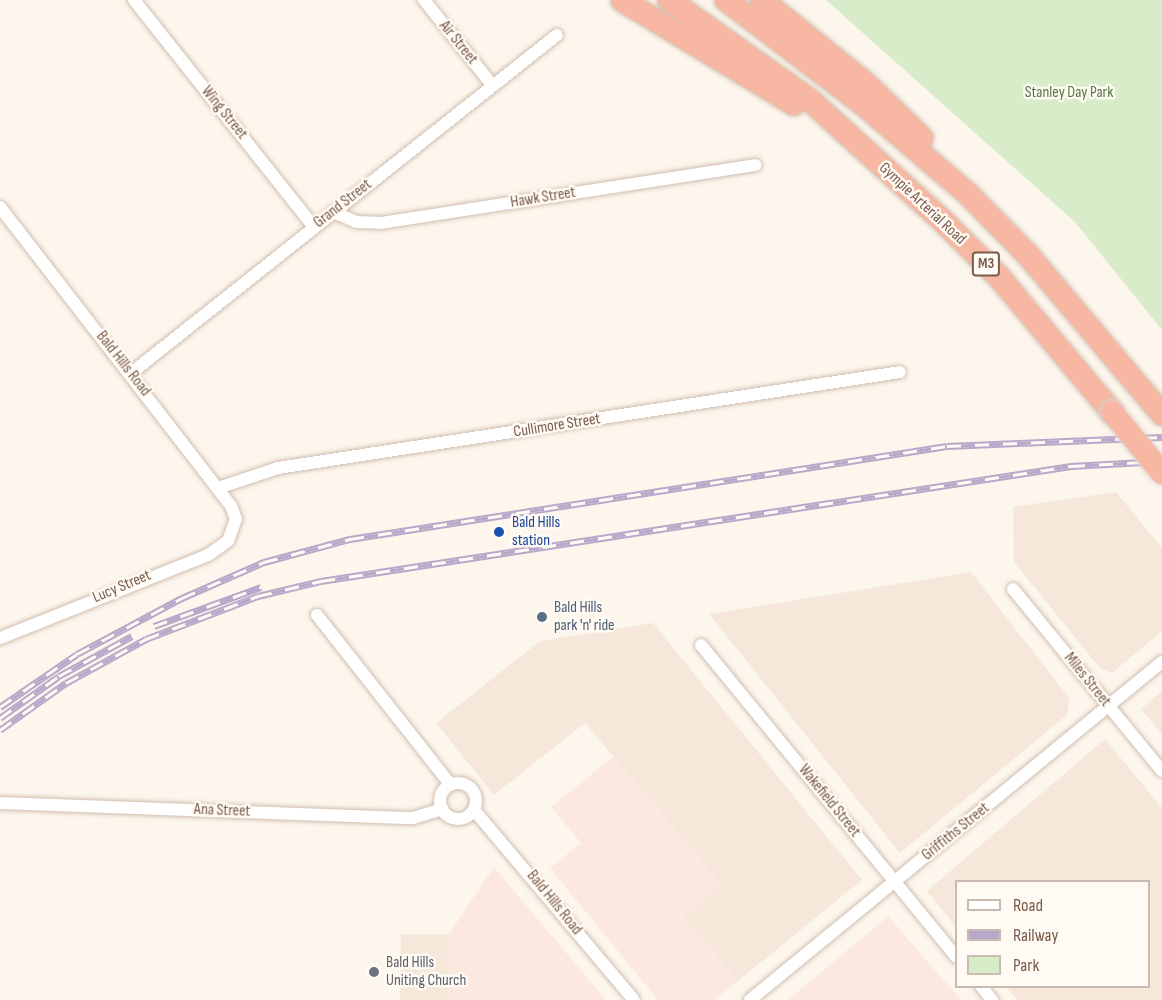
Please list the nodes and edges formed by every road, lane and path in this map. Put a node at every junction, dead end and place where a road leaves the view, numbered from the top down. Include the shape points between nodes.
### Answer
1 (134, 0) edge
2 (424, 0) edge
3 (621, 0) edge
4 (669, 0) edge
5 (726, 0) edge
6 (762, 0) edge
7 (557, 35) dead end
8 (492, 86) junction
9 (843, 132) junction
10 (756, 165) dead end
11 (969, 195) junction
12 (0, 207) edge
13 (333, 212) junction
14 (314, 226) junction
15 (900, 372) dead end
16 (130, 374) junction
17 (1158, 409) edge
18 (1162, 473) edge
19 (218, 488) junction
20 (235, 526) joint
21 (1013, 589) dead end
22 (317, 615) dead end
23 (0, 638) edge
24 (701, 645) dead end
25 (1162, 662) edge
26 (1109, 707) junction
27 (1162, 771) edge
28 (451, 785) junction
29 (0, 803) edge
30 (443, 809) junction
31 (474, 810) junction
32 (895, 882) junction
33 (955, 955) edge
34 (982, 988) edge
35 (632, 999) edge
36 (750, 1000) edge
37 (992, 1000) edge

1 - 14 street, Wing Street
2 - 8 street, Air Street
3 - 9 highway via 755,78 828,131
4 - 9 highway, Gympie Arterial Road / M3 via 772,70
5 - 11 highway, Gympie Arterial Road / M3 via 863,104
6 - 11 highway via 873,91 958,175
7 - 8 street, Grand Street
8 - 13 street, Grand Street
9 - 18 highway, Gympie Arterial Road / M3, bridge via 999,277
10 - 13 street, Hawk Street via 381,223 356,222
11 - 17 highway, Gympie Arterial Road / M3
12 - 16 street, Bald Hills Road
13 - 14 street, Grand Street
14 - 16 street, Grand Street
15 - 19 street, Cullimore Street via 289,466 251,473
16 - 19 street, Bald Hills Road
19 - 20 street, Bald Hills Road via 231,506
20 - 23 street, Lucy Street via 228,541 208,555
21 - 26 street, Miles Street
22 - 28 street
24 - 32 street, Wakefield Street
25 - 26 street, Griffiths Street
26 - 27 street, Miles Street
26 - 32 street, Griffiths Street
28 - 30 street via 441,798
28 - 31 street via 471,789
29 - 30 street, Ana Street via 413,818
30 - 31 street via 455,818
31 - 35 street, Bald Hills Road
32 - 33 street, Wakefield Street
32 - 36 street, Griffiths Street
34 - 37 street

